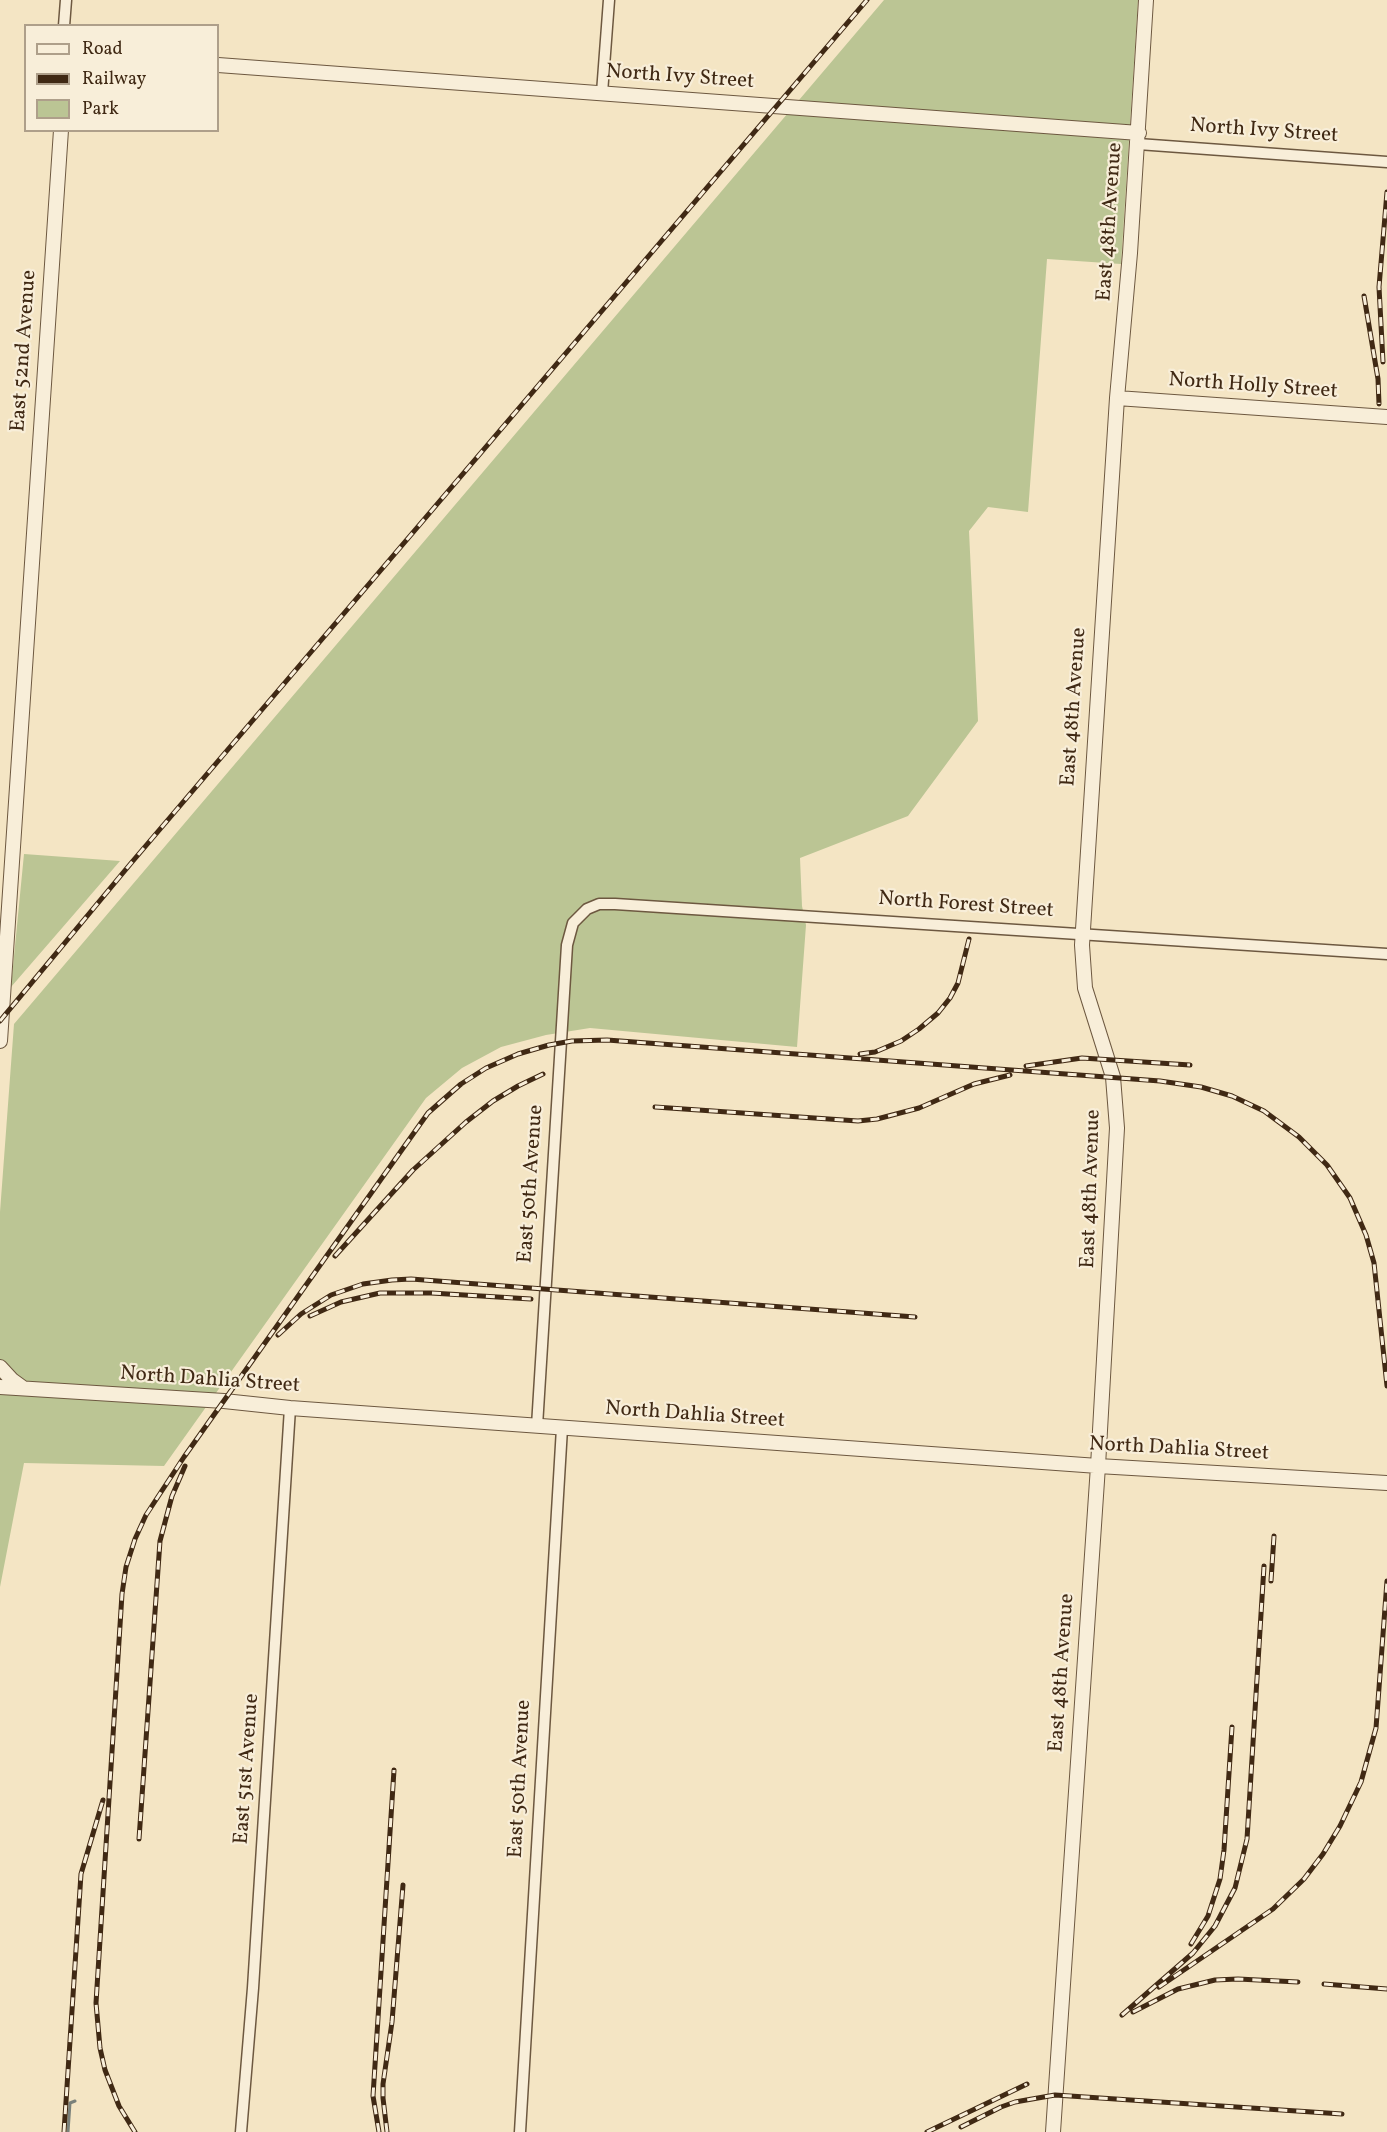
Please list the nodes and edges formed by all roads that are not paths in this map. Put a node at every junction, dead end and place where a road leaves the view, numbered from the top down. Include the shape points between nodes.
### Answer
1 (66, 0) edge
2 (609, 0) edge
3 (1146, 0) edge
4 (64, 24) edge
5 (219, 65) edge
6 (602, 93) junction
7 (61, 132) edge
8 (1138, 138) junction
9 (1387, 162) edge
10 (1117, 398) junction
11 (1387, 417) edge
12 (6, 864) edge
13 (1082, 933) junction
14 (567, 945) joint
15 (1387, 954) edge
16 (0, 1041) edge
17 (0, 1368) edge
18 (0, 1387) edge
19 (25, 1389) junction
20 (290, 1408) junction
21 (537, 1426) junction
22 (562, 1428) junction
23 (1098, 1466) junction
24 (1387, 1483) edge
25 (241, 2132) edge
26 (520, 2132) edge
27 (1053, 2132) edge

1 - 4 street
2 - 6 street
3 - 8 street, East 48th Avenue
5 - 6 street, North Ivy Street
6 - 8 street, North Ivy Street
7 - 12 street, East 52nd Avenue
8 - 9 street, North Ivy Street
8 - 10 street, East 48th Avenue
10 - 11 street, North Holly Street
10 - 13 street, East 48th Avenue
12 - 16 street, East 52nd Avenue
13 - 14 street, North Forest Street via 609,903 590,907 579,915
13 - 15 street, North Forest Street
13 - 23 street, East 48th Avenue via 1085,988 1109,1059 1117,1114
14 - 21 street, East 50th Avenue
17 - 19 street
18 - 19 street, North Dahlia Street
19 - 20 street, North Dahlia Street
20 - 21 street, North Dahlia Street
20 - 25 street, East 51st Avenue via 254,1988
21 - 22 street, North Dahlia Street
22 - 23 street, North Dahlia Street
22 - 26 street, East 50th Avenue
23 - 24 street, North Dahlia Street
23 - 27 street, East 48th Avenue

